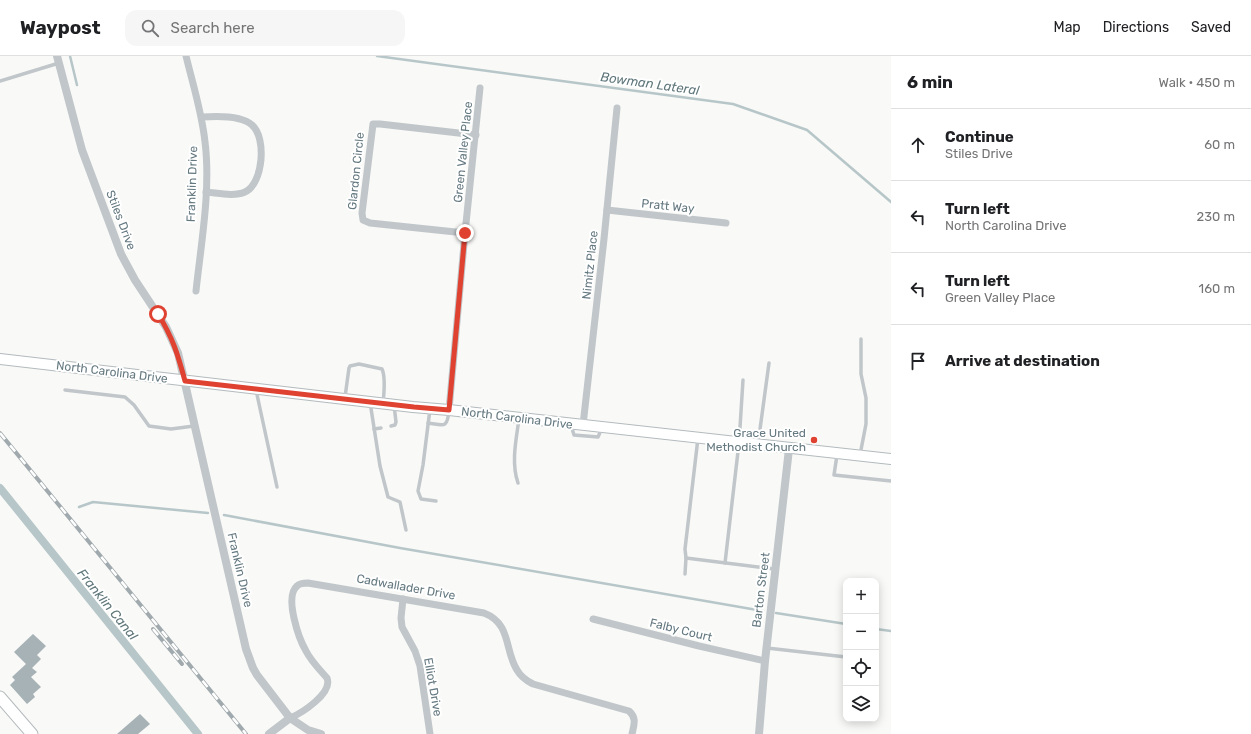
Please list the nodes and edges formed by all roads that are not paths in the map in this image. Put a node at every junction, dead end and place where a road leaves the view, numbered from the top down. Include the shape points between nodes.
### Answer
1 (186, 56) edge
2 (58, 59) edge
3 (0, 82) edge
4 (480, 88) dead end
5 (616, 108) dead end
6 (202, 117) junction
7 (476, 135) junction
8 (206, 192) junction
9 (607, 210) junction
10 (726, 223) dead end
11 (465, 233) junction
12 (196, 291) dead end
13 (861, 339) dead end
14 (0, 359) edge
15 (769, 363) dead end
16 (743, 380) dead end
17 (185, 381) junction
18 (256, 389) junction
19 (65, 390) dead end
20 (344, 398) junction
21 (370, 401) junction
22 (383, 403) junction
23 (394, 404) junction
24 (430, 408) junction
25 (449, 410) junction
26 (519, 418) junction
27 (428, 423) junction
28 (570, 424) junction
29 (195, 425) junction
30 (583, 425) junction
31 (390, 426) dead end
32 (602, 427) junction
33 (381, 428) dead end
34 (374, 429) junction
35 (698, 438) junction
36 (739, 443) junction
37 (757, 445) junction
38 (789, 449) junction
39 (837, 454) junction
40 (860, 456) junction
41 (891, 460) edge
42 (891, 481) edge
43 (518, 483) dead end
44 (277, 486) dead end
45 (436, 501) dead end
46 (406, 530) dead end
47 (686, 558) junction
48 (725, 563) junction
49 (776, 569) junction
50 (685, 574) dead end
51 (403, 599) junction
52 (593, 619) dead end
53 (766, 648) junction
54 (843, 657) edge
55 (765, 661) junction
56 (0, 697) edge
57 (290, 718) junction
58 (32, 734) edge
59 (269, 734) edge
60 (321, 734) edge
61 (430, 734) edge
62 (632, 734) edge
63 (759, 734) edge

1 - 6 street, Franklin Drive
2 - 3 lane
2 - 17 street, Stiles Drive via 82,150 121,254 172,337
4 - 7 street, Green Valley Place
5 - 9 street, Nimitz Place
6 - 8 street, Franklin Drive
6 - 8 street via 227,117 249,123 257,132 262,150 256,178 246,192
7 - 11 street, Green Valley Place
7 - 11 street, Glardon Circle via 373,124 362,213 363,220 370,223
8 - 12 street, Franklin Drive
9 - 10 street, Pratt Way
9 - 30 street, Nimitz Place
11 - 25 street, Green Valley Place
13 - 40 lane via 861,374 866,398 866,424
14 - 17 main road, North Carolina Drive
15 - 37 lane
16 - 36 lane
17 - 18 main road, North Carolina Drive
17 - 29 street, Franklin Drive
18 - 20 main road, North Carolina Drive
18 - 44 lane
19 - 29 lane via 125,397 149,426 172,429
20 - 21 main road, North Carolina Drive
20 - 22 lane via 349,368 359,364 382,369
21 - 22 main road, North Carolina Drive
21 - 34 lane
22 - 23 main road, North Carolina Drive
23 - 24 main road, North Carolina Drive
23 - 31 lane via 396,422
24 - 25 main road, North Carolina Drive
24 - 27 lane
25 - 26 main road, North Carolina Drive
25 - 27 lane via 448,421 445,424
26 - 28 main road, North Carolina Drive
26 - 43 lane via 515,463
27 - 45 lane via 418,491 421,499
28 - 30 main road, North Carolina Drive
28 - 32 lane via 574,435 586,437 598,437
29 - 57 street, Franklin Drive via 246,649 257,675
30 - 32 main road, North Carolina Drive
32 - 35 main road, North Carolina Drive
33 - 34 lane
34 - 46 lane via 388,497 400,502
35 - 36 main road, North Carolina Drive
35 - 47 lane
36 - 37 main road, North Carolina Drive
36 - 48 lane
37 - 38 main road, North Carolina Drive
38 - 39 main road, North Carolina Drive
38 - 49 street, Barton Street
39 - 40 main road, North Carolina Drive
39 - 42 lane via 834,475
40 - 41 main road, North Carolina Drive
47 - 48 lane
47 - 50 lane
48 - 49 lane
49 - 53 street, Barton Street
51 - 57 street, Cadwallader Drive via 308,583 297,585 291,600 300,642 329,682 326,692 320,698
51 - 61 street, Elliot Drive via 402,627 420,666
51 - 62 street, Cadwallader Drive via 489,615 502,627 513,662 526,680 630,711 635,720
52 - 55 street, Falby Court
53 - 54 lane
53 - 55 street, Barton Street
55 - 63 street, Barton Street
56 - 58 main road
57 - 59 street, Cadwallader Drive
57 - 60 street, Franklin Drive via 308,730

